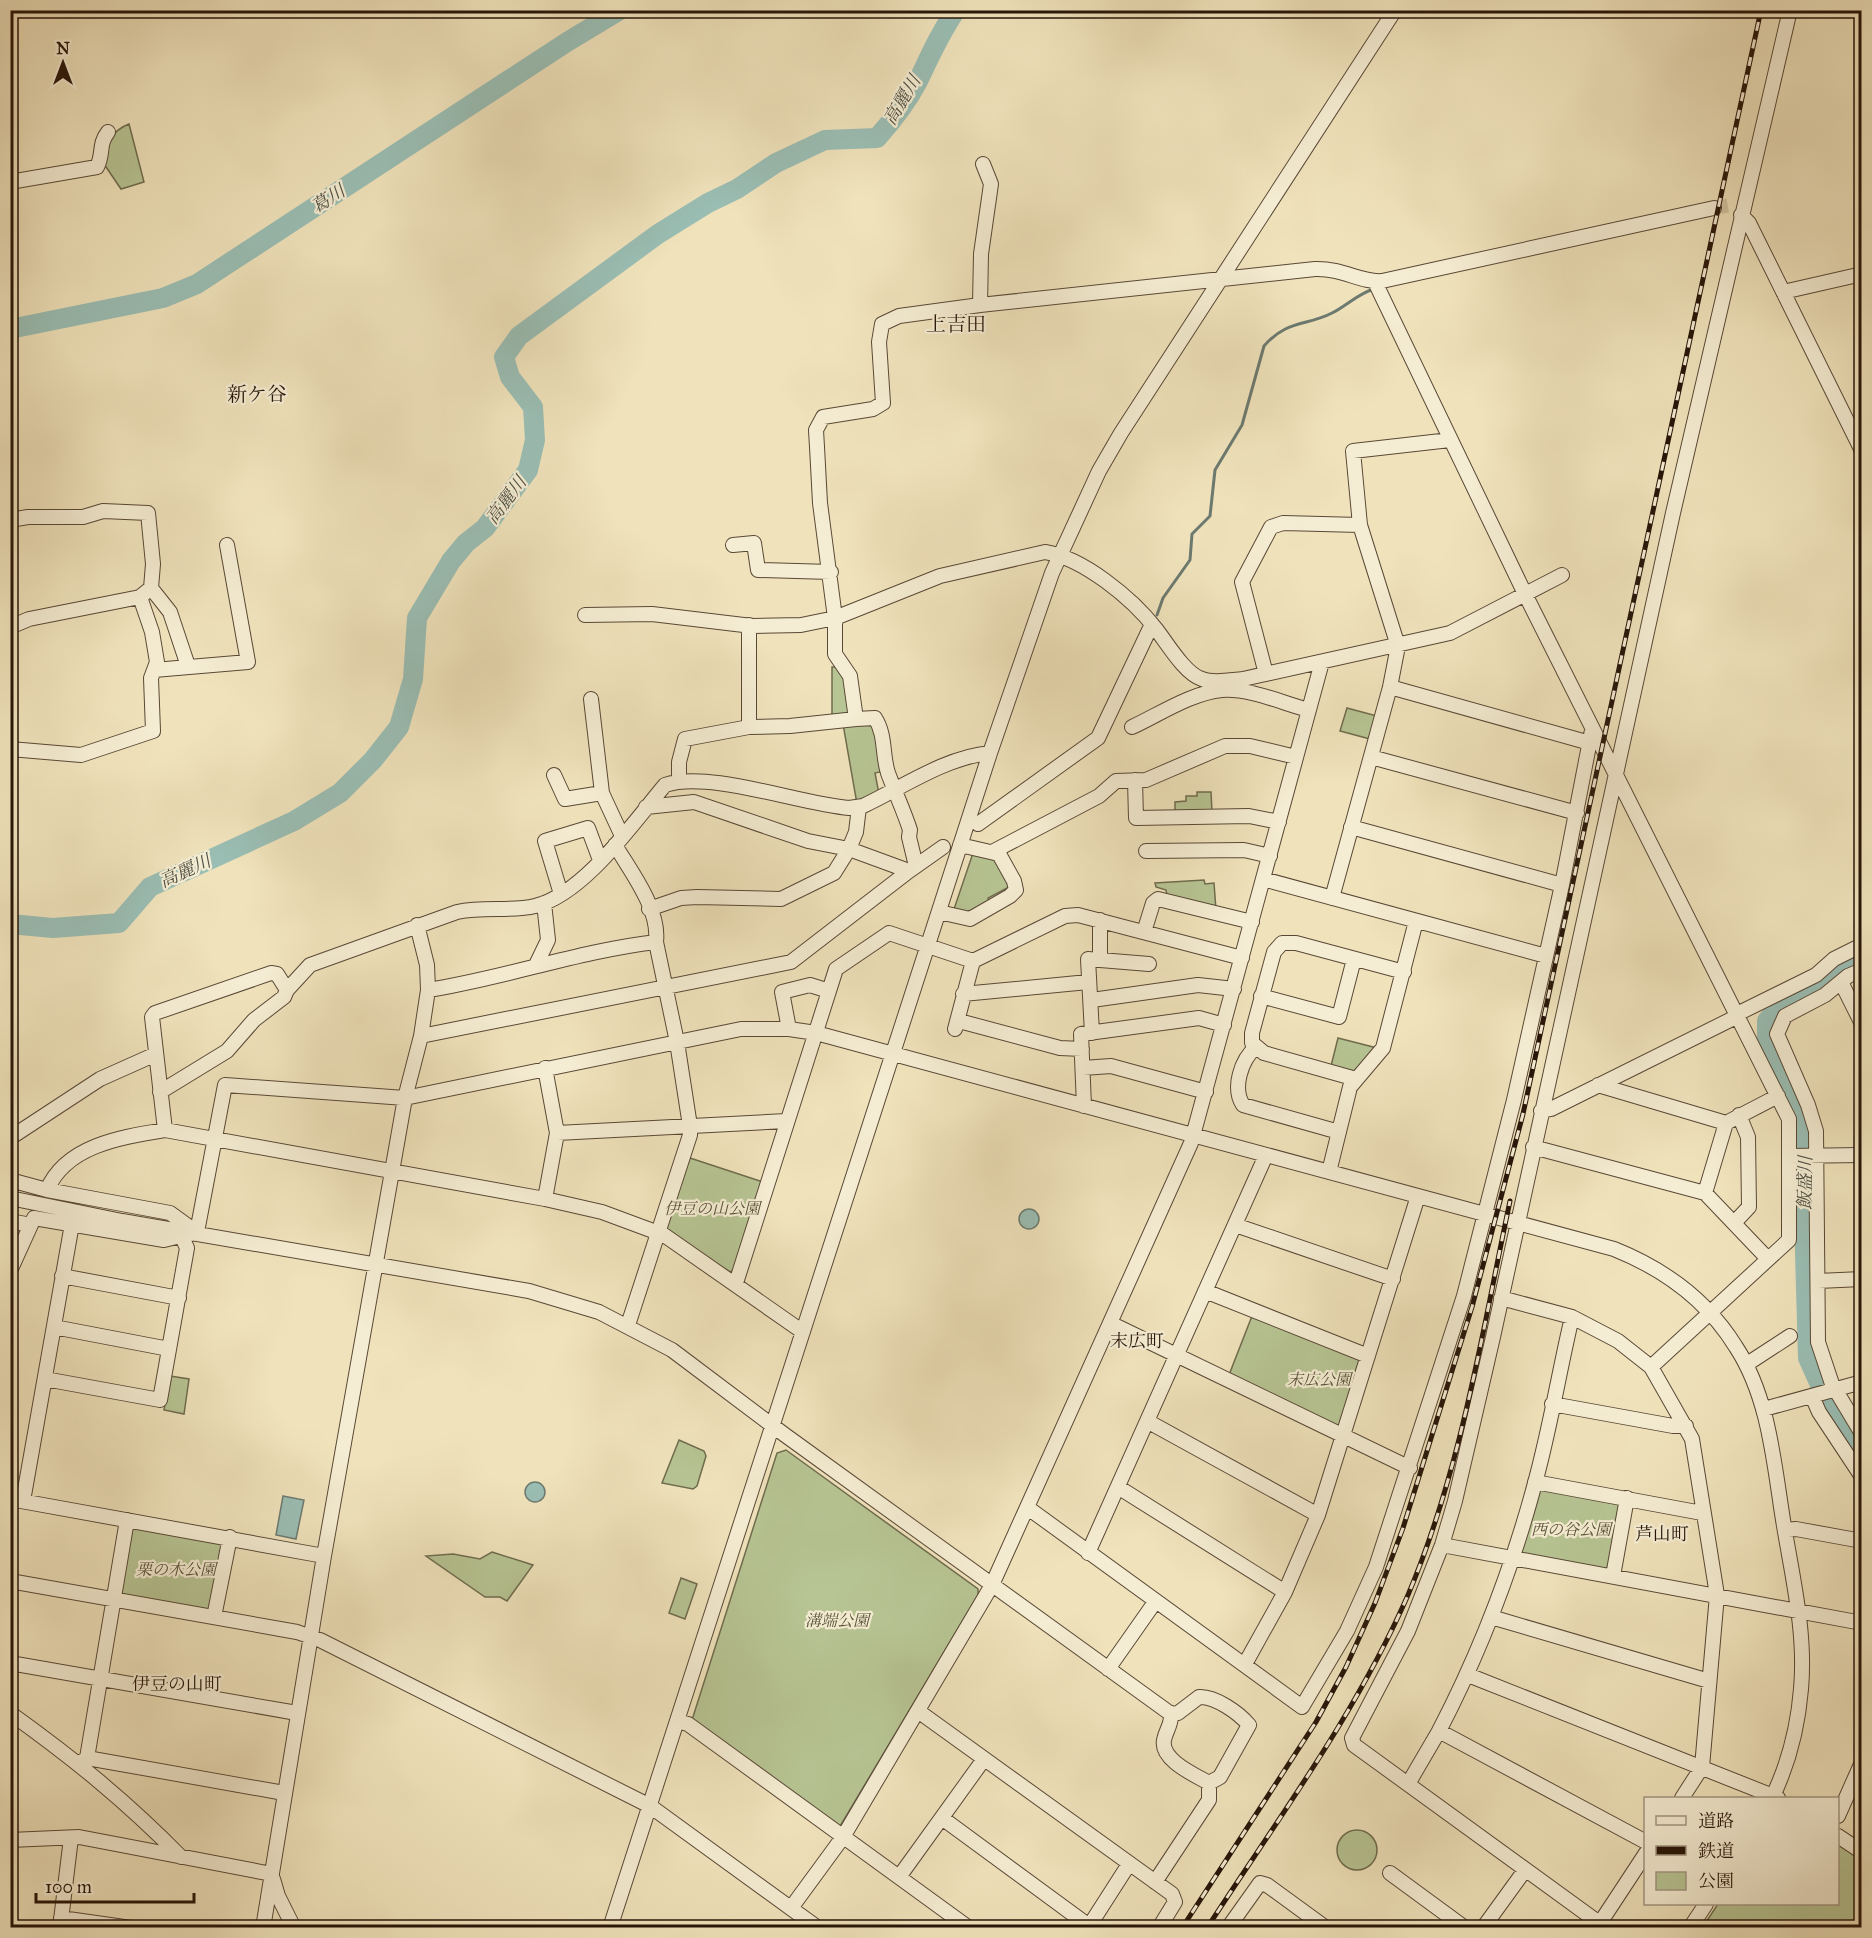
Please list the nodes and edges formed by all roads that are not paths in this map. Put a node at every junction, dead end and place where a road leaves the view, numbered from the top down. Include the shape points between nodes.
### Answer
1 (1395, 10) edge
2 (1791, 10) edge
3 (108, 132) dead end
4 (983, 164) dead end
5 (10, 182) edge
6 (1714, 208) tunnel mouth
7 (1739, 208) junction
8 (1862, 274) edge
9 (1220, 279) junction
10 (1375, 282) junction
11 (1783, 292) junction
12 (980, 305) junction
13 (1450, 440) junction
14 (1862, 451) edge
15 (10, 520) edge
16 (1360, 525) junction
17 (226, 545) dead end
18 (733, 545) dead end
19 (1061, 555) junction
20 (831, 572) junction
21 (1562, 575) dead end
22 (151, 588) junction
23 (1525, 594) junction
24 (140, 597) junction
25 (585, 615) dead end
26 (835, 618) junction
27 (1152, 624) junction
28 (749, 625) junction
29 (10, 627) edge
30 (1398, 646) junction
31 (1322, 662) junction
32 (188, 666) junction
33 (154, 670) junction
34 (1266, 674) junction
35 (1390, 687) junction
36 (591, 699) dead end
37 (1309, 710) junction
38 (856, 719) junction
39 (749, 727) junction
40 (1132, 727) dead end
41 (1591, 736) junction
42 (10, 749) edge
43 (990, 753) junction
44 (1296, 757) junction
45 (1371, 757) junction
46 (1615, 774) junction
47 (554, 775) dead end
48 (1135, 780) junction
49 (679, 781) junction
50 (895, 791) junction
51 (602, 793) junction
52 (646, 807) junction
53 (859, 807) junction
54 (1577, 813) junction
55 (1279, 822) junction
56 (978, 824) dead end
57 (1351, 827) junction
58 (618, 841) junction
59 (960, 845) junction
60 (943, 847) dead end
61 (849, 849) junction
62 (994, 851) junction
63 (1146, 851) dead end
64 (1270, 856) junction
65 (600, 860) junction
66 (913, 868) junction
67 (1263, 879) junction
68 (1562, 885) junction
69 (561, 894) junction
70 (1332, 898) junction
71 (544, 903) junction
72 (649, 909) junction
73 (939, 912) junction
74 (1100, 920) junction
75 (1416, 921) junction
76 (1252, 922) junction
77 (417, 926) junction
78 (1144, 932) junction
79 (656, 942) junction
80 (1862, 945) edge
81 (928, 947) junction
82 (1546, 956) junction
83 (1242, 958) junction
84 (1354, 959) junction
85 (1100, 960) junction
86 (973, 961) junction
87 (1149, 964) dead end
88 (536, 965) junction
89 (1862, 970) edge
90 (1404, 972) junction
91 (1089, 982) junction
92 (1842, 984) junction
93 (665, 986) junction
94 (1234, 989) junction
95 (287, 990) junction
96 (428, 990) junction
97 (829, 991) junction
98 (963, 994) junction
99 (1261, 996) junction
100 (1092, 1000) junction
101 (1737, 1015) junction
102 (1862, 1024) edge
103 (1224, 1025) junction
104 (789, 1029) junction
105 (816, 1033) junction
106 (1092, 1033) junction
107 (421, 1036) junction
108 (677, 1042) junction
109 (1256, 1047) junction
110 (1082, 1048) junction
111 (156, 1054) junction
112 (893, 1054) junction
113 (545, 1068) junction
114 (1083, 1068) junction
115 (1356, 1079) junction
116 (1598, 1086) junction
117 (160, 1092) junction
118 (1206, 1092) junction
119 (1778, 1096) junction
120 (405, 1098) junction
121 (1084, 1106) junction
122 (1541, 1111) junction
123 (1739, 1115) junction
124 (786, 1121) junction
125 (1726, 1123) junction
126 (690, 1126) junction
127 (165, 1130) junction
128 (1339, 1132) junction
129 (557, 1133) junction
130 (1194, 1136) junction
131 (10, 1138) edge
132 (213, 1139) junction
133 (1533, 1147) junction
134 (1266, 1155) junction
135 (1815, 1155) junction
136 (1862, 1155) edge
137 (1792, 1156) junction
138 (393, 1172) junction
139 (1329, 1172) junction
140 (10, 1180) edge
141 (47, 1190) junction
142 (1705, 1193) junction
143 (1418, 1196) junction
144 (10, 1198) edge
145 (545, 1199) junction
146 (1487, 1214) junction
147 (10, 1221) edge
148 (1517, 1222) junction
149 (1734, 1223) junction
150 (72, 1224) junction
151 (31, 1225) junction
152 (1235, 1225) junction
153 (197, 1232) junction
154 (658, 1233) junction
155 (182, 1237) junction
156 (1768, 1259) junction
157 (377, 1264) junction
158 (10, 1271) edge
159 (62, 1276) junction
160 (1393, 1279) junction
161 (1862, 1279) edge
162 (1818, 1281) junction
163 (736, 1283) junction
164 (1205, 1291) junction
165 (179, 1298) junction
166 (1501, 1298) junction
167 (1710, 1313) junction
168 (1572, 1317) junction
169 (1110, 1323) junction
170 (628, 1324) junction
171 (54, 1327) junction
172 (803, 1332) junction
173 (1790, 1336) dead end
174 (169, 1348) junction
175 (1177, 1355) junction
176 (1368, 1356) junction
177 (1747, 1364) junction
178 (1651, 1367) junction
179 (45, 1379) junction
180 (1862, 1382) edge
181 (1833, 1390) junction
182 (1813, 1396) junction
183 (1552, 1404) junction
184 (1764, 1409) junction
185 (1147, 1421) junction
186 (772, 1426) junction
187 (1686, 1426) junction
188 (1862, 1434) edge
189 (1344, 1435) junction
190 (1410, 1468) junction
191 (1862, 1477) edge
192 (1535, 1482) junction
193 (1118, 1487) junction
194 (1627, 1498) junction
195 (17, 1500) edge
196 (1028, 1508) junction
197 (1702, 1513) junction
198 (1318, 1515) junction
199 (127, 1520) junction
200 (1785, 1530) junction
201 (230, 1538) junction
202 (1862, 1540) edge
203 (1442, 1545) junction
204 (1089, 1553) junction
205 (324, 1556) junction
206 (1513, 1558) junction
207 (1613, 1576) junction
208 (10, 1581) edge
209 (992, 1585) junction
210 (1285, 1592) junction
211 (1717, 1595) junction
212 (113, 1600) junction
213 (1155, 1602) junction
214 (1799, 1612) junction
215 (214, 1617) junction
216 (1491, 1617) junction
217 (1862, 1623) edge
218 (311, 1636) junction
219 (10, 1663) edge
220 (1245, 1664) junction
221 (1108, 1669) junction
222 (1468, 1675) junction
223 (99, 1678) junction
224 (1709, 1682) junction
225 (918, 1711) junction
226 (10, 1713) edge
227 (297, 1713) junction
228 (1171, 1714) junction
229 (677, 1721) junction
230 (1439, 1731) junction
231 (984, 1759) junction
232 (83, 1761) junction
233 (1702, 1767) junction
234 (1861, 1767) edge
235 (1209, 1783) junction
236 (1408, 1784) junction
237 (284, 1793) junction
238 (1683, 1797) edge
239 (1772, 1797) edge
240 (1774, 1797) edge
241 (650, 1806) junction
242 (1839, 1814) edge
243 (942, 1818) junction
244 (843, 1837) junction
245 (1839, 1837) edge
246 (71, 1838) junction
247 (10, 1840) edge
248 (1644, 1841) edge
249 (1862, 1852) edge
250 (1644, 1856) edge
251 (181, 1857) junction
252 (1129, 1864) junction
253 (1525, 1870) junction
254 (1390, 1873) dead end
255 (272, 1874) junction
256 (899, 1877) junction
257 (1155, 1882) junction
258 (1705, 1905) edge
259 (791, 1908) junction
260 (61, 1923) edge
261 (1603, 1925) edge
262 (1320, 1926) edge
263 (1089, 1927) edge
264 (131, 1928) edge
265 (263, 1928) edge
266 (294, 1928) edge
267 (610, 1928) edge
268 (818, 1928) edge
269 (969, 1928) edge
270 (1159, 1928) edge
271 (1228, 1928) edge
272 (1465, 1928) edge
273 (1483, 1928) edge
274 (1690, 1928) edge

1 - 9 street
2 - 7 street
3 - 5 street via 101,141 97,167
4 - 12 street via 991,184 981,254
6 - 10 street
7 - 11 street
7 - 46 street
8 - 11 street
9 - 10 street via 1329,268
9 - 12 street
9 - 19 street via 1116,443
10 - 13 street
11 - 14 street
12 - 20 street via 889,318 879,334 883,403 873,409 819,420 816,430 820,503
13 - 16 street via 1353,452
13 - 23 street
15 - 22 street via 83,517 104,511 147,513 153,564
16 - 30 street
16 - 34 street via 1283,523 1270,528 1242,582
17 - 32 street via 248,662
18 - 20 street via 754,543 758,570
19 - 26 street via 1032,554 940,576
19 - 27 street via 1121,594
19 - 43 street via 1043,594
20 - 26 street
21 - 23 street
22 - 24 street
22 - 32 street via 170,612
23 - 30 street via 1450,633
23 - 41 street
24 - 29 street
24 - 33 street via 154,644
25 - 28 street via 652,614
26 - 28 street via 801,625
26 - 38 street via 835,654 850,676
27 - 34 street via 1176,657 1201,679 1243,679
27 - 56 street via 1098,738
28 - 39 street
30 - 31 street
30 - 35 street
31 - 34 street
31 - 37 street
32 - 33 street
33 - 42 street via 153,731 81,755
35 - 41 street
35 - 45 street
36 - 51 street
37 - 40 street via 1223,690 1202,694
37 - 44 street
38 - 39 street
38 - 50 street via 875,718
39 - 49 street via 685,739
41 - 46 street
41 - 54 street
43 - 50 street via 976,754 943,767
43 - 59 street
44 - 48 street via 1250,746 1225,746 1146,780
44 - 55 street
45 - 54 street
45 - 57 street
46 - 101 street
46 - 122 street
47 - 51 street via 565,799
48 - 55 street via 1136,818 1249,816
48 - 62 street via 1116,781 1100,796
49 - 52 street via 665,785
49 - 53 street via 740,788 835,807
50 - 53 street
50 - 66 street via 910,830
51 - 58 street
52 - 58 street
52 - 61 street via 694,802 808,841
53 - 61 street
54 - 68 street
55 - 64 street
57 - 68 street
57 - 70 street
58 - 65 street
58 - 72 street
59 - 62 street
59 - 73 street
60 - 66 street
61 - 66 street
61 - 72 street via 834,873 781,899 681,898
62 - 73 street via 1002,856 1014,881 1014,893 970,919
63 - 64 street via 1244,850
64 - 67 street
65 - 69 street
65 - 69 street via 588,828 545,841
66 - 93 street via 791,962
67 - 70 street
67 - 76 street
68 - 82 street
69 - 71 street
70 - 75 street
71 - 77 street via 518,908 480,907
71 - 88 street via 548,940
72 - 79 street via 658,930
73 - 81 street
74 - 78 street
74 - 85 street
74 - 86 street via 1078,915 1053,920
75 - 82 street
75 - 90 street
76 - 78 street via 1158,899 1153,903
76 - 83 street
77 - 95 street via 310,965
77 - 96 street via 427,965
78 - 83 street
79 - 88 street
79 - 93 street
80 - 101 street via 1834,959 1816,975
81 - 86 street
81 - 97 street via 885,934 836,969
81 - 112 street
82 - 146 street
83 - 94 street
84 - 90 street
84 - 99 street via 1296,943 1282,943 1274,952
84 - 99 street via 1339,1017
85 - 87 street
85 - 91 street via 1088,959
86 - 98 street
88 - 96 street via 479,982
89 - 92 street via 1848,976
90 - 115 street via 1383,1048
91 - 98 street
91 - 100 street
92 - 102 street
92 - 135 street via 1785,1016 1777,1034 1813,1117
93 - 107 street
93 - 108 street
94 - 100 street via 1198,985
94 - 103 street
95 - 111 street via 277,974 271,973 155,1013 152,1017
95 - 117 street via 227,1051
96 - 107 street
97 - 104 street via 810,985 782,992
97 - 105 street
98 - 110 street via 957,1025 1060,1048
99 - 109 street via 1252,1033
100 - 106 street
101 - 116 street
101 - 119 street
103 - 106 street via 1199,1018
103 - 118 street
104 - 105 street
104 - 108 street via 741,1029
105 - 112 street
105 - 124 street
106 - 110 street via 1081,1034
107 - 120 street
108 - 113 street
108 - 126 street
109 - 115 street via 1264,1053
109 - 128 street via 1245,1060 1237,1087 1243,1105
110 - 114 street
111 - 117 street
111 - 131 street via 100,1079
112 - 121 street
112 - 172 street
113 - 120 street
113 - 129 street
114 - 118 street via 1111,1066
114 - 121 street
115 - 128 street via 1350,1087
116 - 122 street
116 - 125 street
117 - 127 street
118 - 130 street
119 - 123 street
119 - 137 street via 1789,1119
120 - 132 street via 225,1085
120 - 138 street
121 - 130 street
122 - 133 street
123 - 125 street
123 - 149 street via 1748,1137 1749,1207
124 - 126 street
124 - 163 street
125 - 142 street
126 - 129 street
126 - 154 street
127 - 132 street
127 - 141 street via 114,1139 70,1160 53,1176
128 - 139 street
129 - 145 street
130 - 134 street
130 - 169 street
132 - 138 street
132 - 153 street
133 - 142 street
133 - 148 street
134 - 139 street
134 - 152 street
135 - 136 street
135 - 137 street
135 - 162 street
137 - 156 street via 1790,1240
138 - 145 street
138 - 157 street
139 - 143 street
140 - 141 street
141 - 153 street via 170,1213
142 - 149 street
143 - 146 street
143 - 160 street
144 - 153 street
145 - 154 street via 603,1212
146 - 148 street
146 - 190 street
147 - 151 street
148 - 166 street
148 - 167 street via 1643,1261 1671,1278
149 - 156 street
150 - 151 street via 34,1218
150 - 155 street via 164,1240
150 - 159 street
151 - 158 street
152 - 160 street
152 - 164 street
153 - 155 street
153 - 157 street
154 - 163 street
154 - 170 street
155 - 165 street via 187,1248
156 - 167 street
157 - 170 street via 554,1296
157 - 205 street
159 - 165 street
159 - 171 street
160 - 176 street
161 - 162 street
162 - 181 street via 1818,1342
163 - 172 street
164 - 175 street
164 - 176 street
165 - 174 street
166 - 168 street
166 - 203 street
167 - 177 street
167 - 178 street
168 - 178 street via 1618,1341
168 - 183 street
169 - 175 street
169 - 196 street
170 - 186 street via 672,1350
171 - 174 street
171 - 179 street
172 - 186 street
173 - 177 street
174 - 179 street via 160,1400
175 - 185 street
175 - 189 street
176 - 189 street
177 - 184 street
178 - 187 street
179 - 195 street
180 - 181 street
181 - 182 street
181 - 188 street
182 - 184 street
182 - 191 street via 1819,1412
183 - 187 street
183 - 192 street
184 - 200 street
185 - 193 street
185 - 198 street
186 - 209 street
186 - 229 street
187 - 197 street via 1692,1439
189 - 190 street
189 - 198 street
190 - 220 street via 1376,1567 1347,1631 1302,1707
192 - 194 street
192 - 206 street
193 - 204 street
193 - 210 street
194 - 197 street
194 - 207 street
195 - 199 street
196 - 204 street
196 - 209 street
197 - 211 street
198 - 210 street
199 - 201 street
199 - 212 street
200 - 202 street
200 - 214 street
201 - 205 street
201 - 215 street
203 - 206 street
203 - 236 street via 1408,1631 1352,1738 1354,1745
204 - 213 street
205 - 218 street
206 - 207 street
206 - 216 street
207 - 211 street
208 - 212 street
209 - 221 street
209 - 225 street
210 - 220 street
211 - 214 street
211 - 224 street
212 - 215 street
212 - 223 street
213 - 220 street
213 - 221 street
214 - 217 street
214 - 240 street via 1803,1657 1799,1705
215 - 218 street
216 - 222 street
216 - 224 street
218 - 227 street
218 - 241 street
219 - 223 street
221 - 228 street
222 - 230 street
222 - 233 street
223 - 227 street
223 - 232 street
224 - 233 street
225 - 231 street
225 - 244 street
226 - 232 street
227 - 237 street
228 - 235 street via 1163,1741 1168,1756
228 - 235 street via 1206,1696 1249,1725 1220,1777
229 - 241 street
229 - 244 street via 688,1724
230 - 236 street
230 - 248 street
231 - 243 street
231 - 252 street
232 - 237 street
232 - 251 street
233 - 238 street
233 - 239 street
234 - 242 street
235 - 257 street via 1209,1800
236 - 253 street
237 - 255 street
241 - 259 street
241 - 267 street
243 - 256 street
243 - 263 street
244 - 256 street
244 - 259 street
245 - 249 street
246 - 247 street
246 - 251 street
246 - 260 street
250 - 261 street
251 - 255 street
252 - 257 street
252 - 263 street
253 - 261 street
253 - 273 street
254 - 272 street
255 - 265 street
255 - 266 street
256 - 269 street
257 - 270 street via 1172,1894 1175,1902
258 - 274 street
259 - 268 street
260 - 264 street
262 - 271 street via 1260,1883

